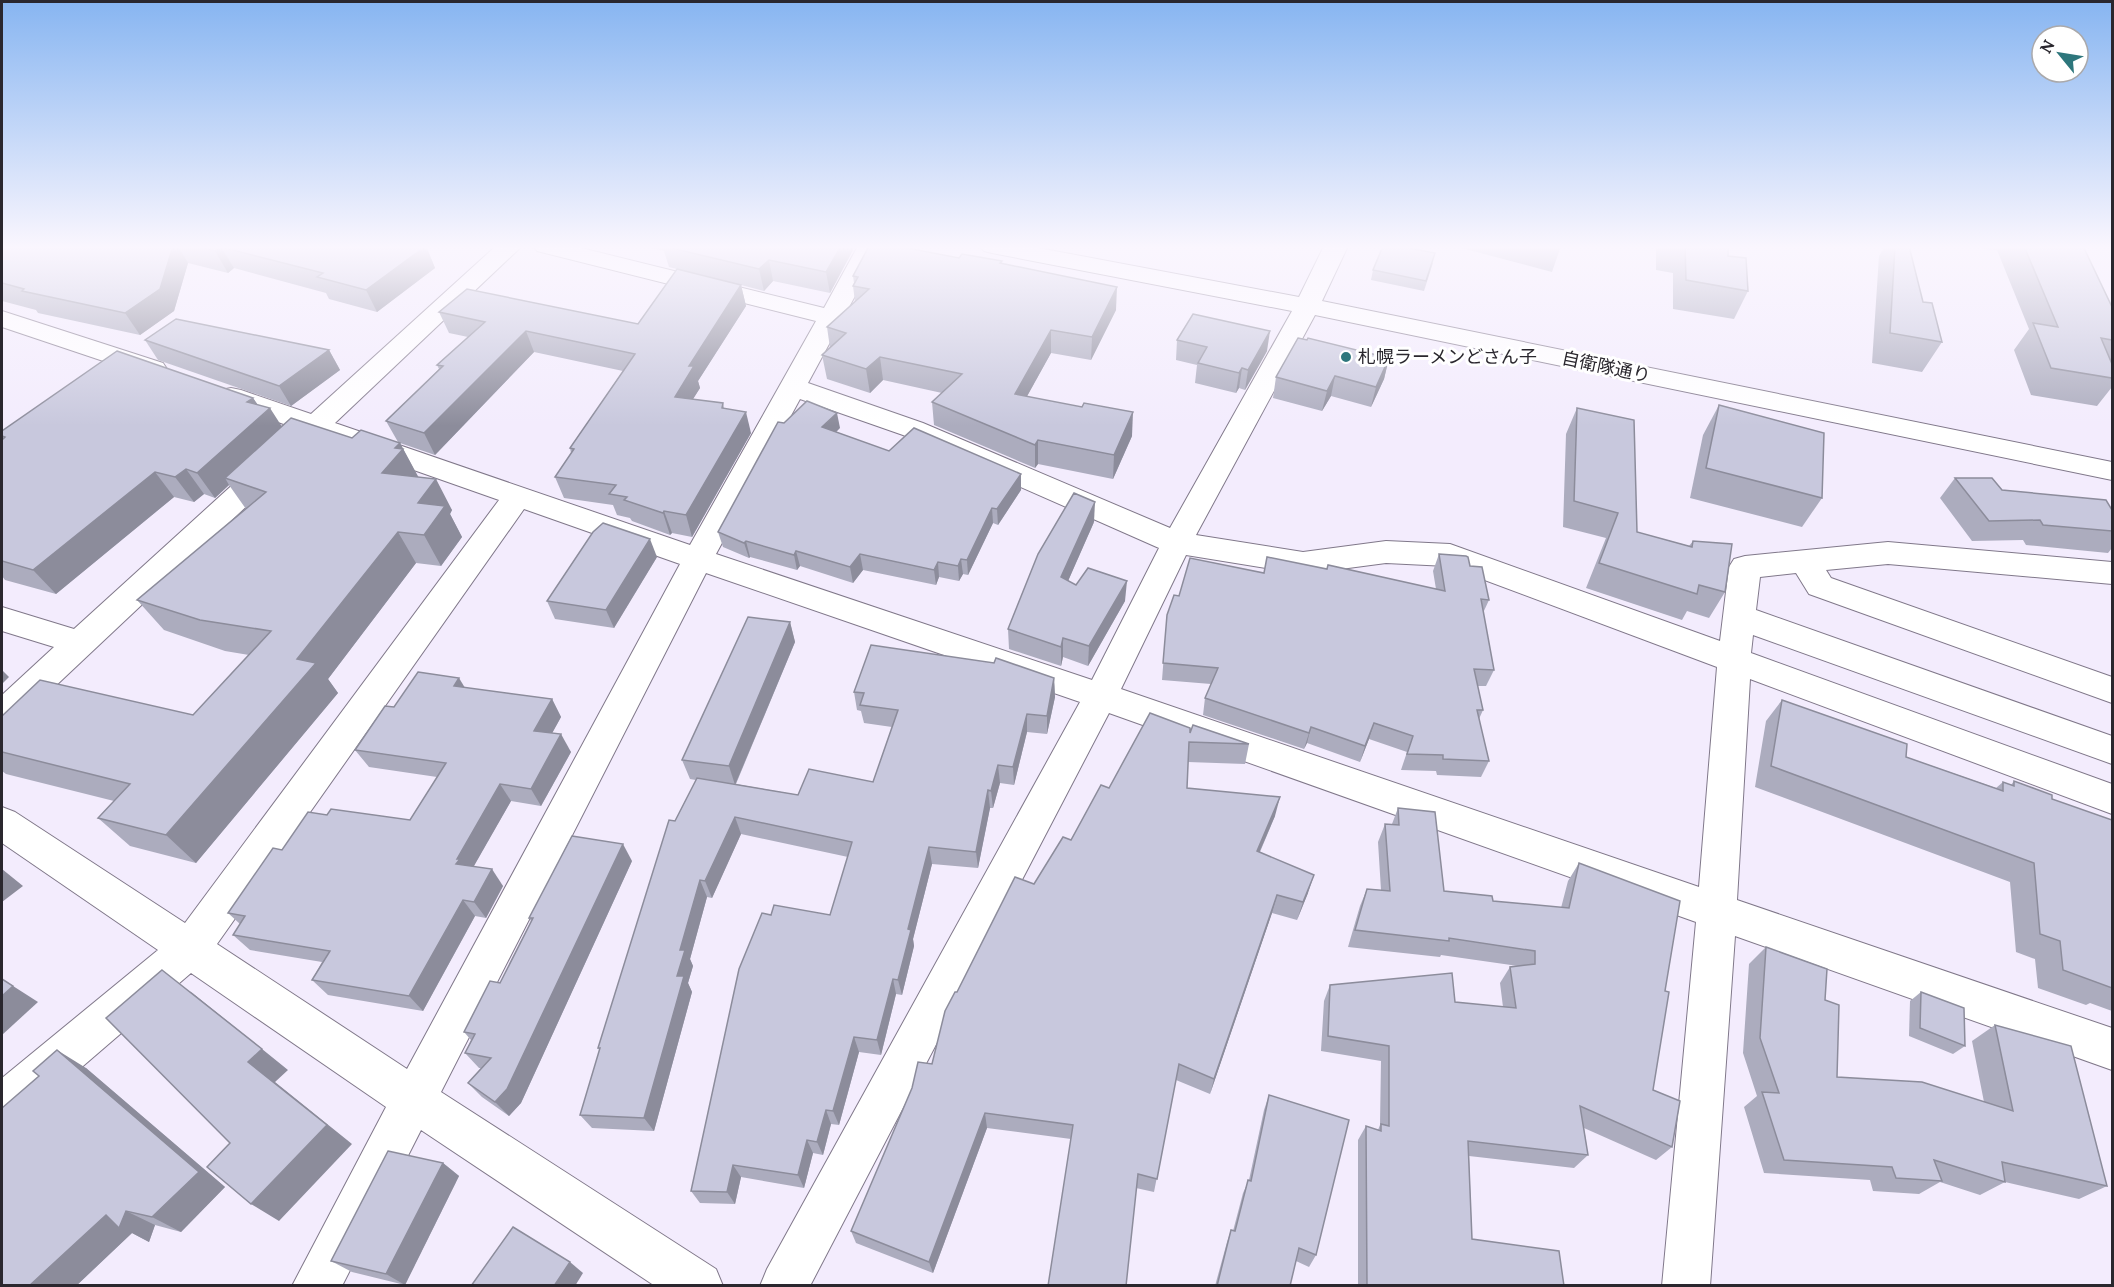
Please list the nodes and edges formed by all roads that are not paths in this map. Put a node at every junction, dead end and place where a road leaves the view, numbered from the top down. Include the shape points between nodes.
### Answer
1 (445, 306) edge
2 (787, 306) edge
3 (837, 306) edge
4 (1307, 306) joint
5 (831, 317) junction
6 (2, 319) edge
7 (132, 362) junction
8 (175, 377) edge
9 (104, 382) edge
10 (793, 387) junction
11 (207, 388) edge
12 (316, 426) junction
13 (2109, 477) edge
14 (518, 496) junction
15 (1177, 543) junction
16 (698, 560) junction
17 (1805, 561) junction
18 (2112, 573) edge
19 (1739, 617) junction
20 (2, 619) edge
21 (80, 643) junction
22 (1734, 658) junction
23 (2112, 690) edge
24 (1101, 696) junction
25 (2, 715) edge
26 (2112, 750) edge
27 (2112, 799) edge
28 (2, 823) edge
29 (1717, 910) junction
30 (191, 948) junction
31 (2112, 1049) edge
32 (413, 1099) junction
33 (2, 1106) edge
34 (316, 1286) edge
35 (699, 1286) edge
36 (784, 1286) edge
37 (1686, 1286) edge

1 - 12 street
2 - 5 street
3 - 5 street
4 - 13 street, 自衛隊通り
4 - 15 street
5 - 10 street
6 - 7 street
7 - 8 street
7 - 9 street
10 - 15 street via 913,429
10 - 16 street
11 - 12 street
12 - 14 street
12 - 21 street
14 - 16 street
14 - 30 street
15 - 22 street via 1303,563 1386,552 1450,555
15 - 24 street
16 - 24 street
16 - 32 street
17 - 18 street via 1888,553
17 - 19 street via 1745,567
17 - 23 street via 1820,586
19 - 22 street
19 - 26 street
20 - 21 street
21 - 25 street
22 - 27 street
22 - 29 street
24 - 29 street
24 - 36 street
28 - 30 street
29 - 31 street
29 - 37 street
30 - 32 street
30 - 33 street
32 - 34 street
32 - 35 street

